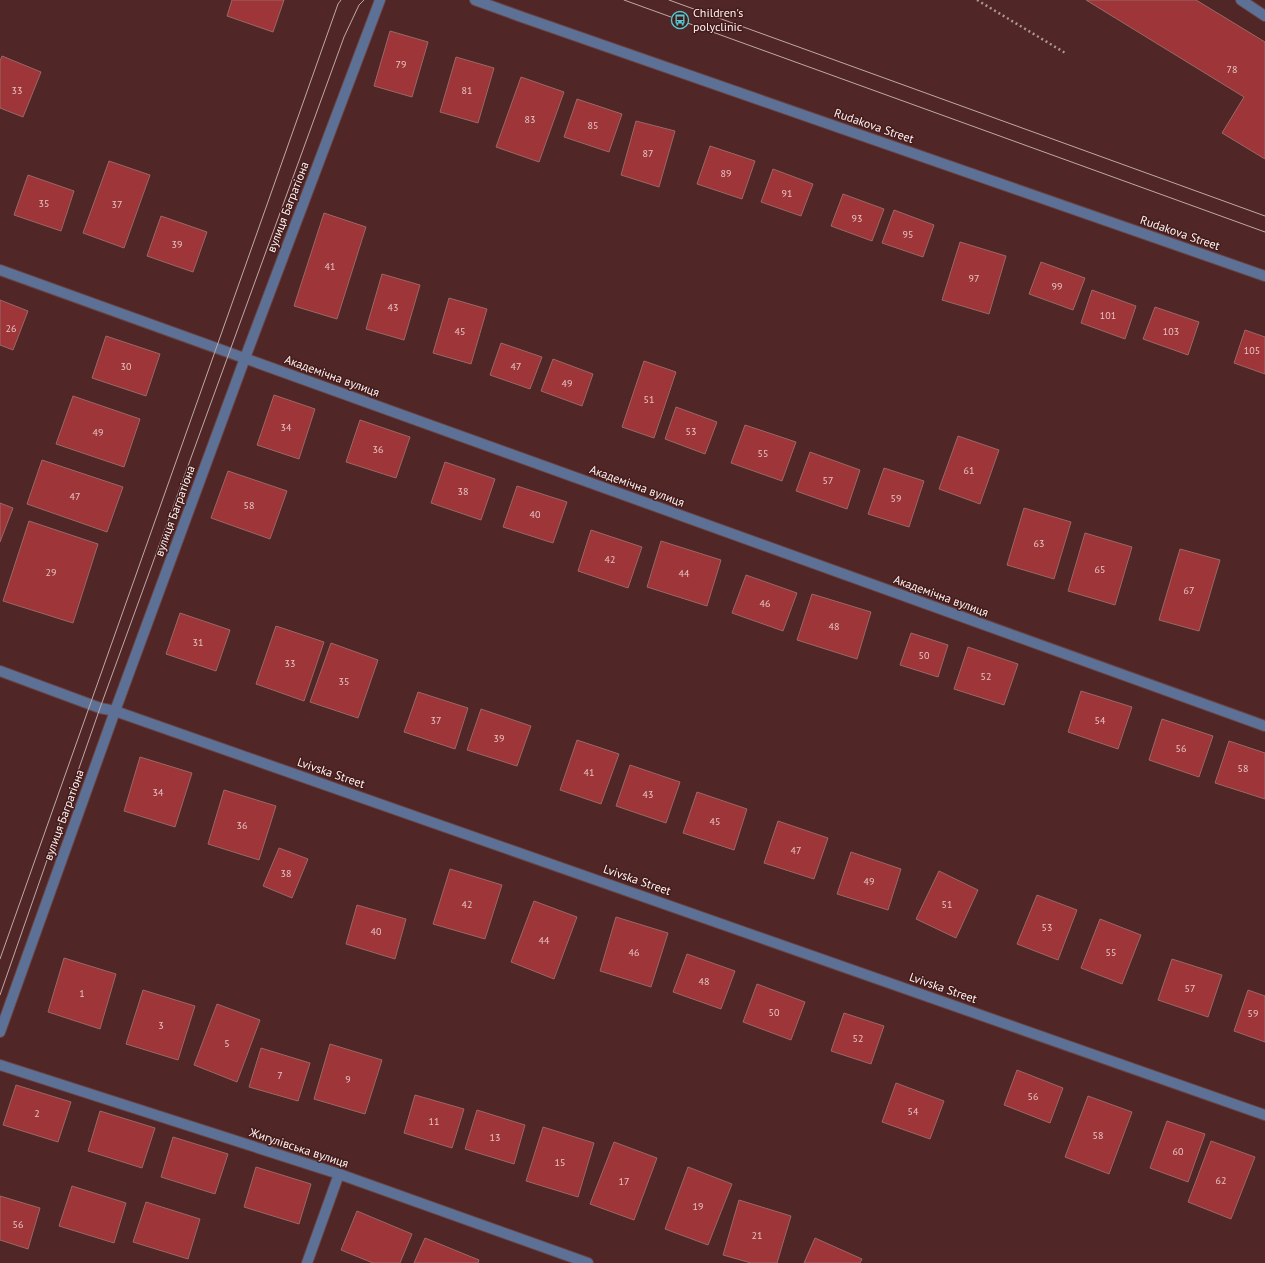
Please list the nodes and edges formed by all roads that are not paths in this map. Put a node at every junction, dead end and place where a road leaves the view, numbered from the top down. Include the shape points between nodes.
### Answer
1 (380, 0) edge
2 (475, 0) edge
3 (1241, 0) edge
4 (1265, 16) edge
5 (0, 270) edge
6 (1265, 276) edge
7 (245, 358) junction
8 (0, 671) edge
9 (116, 711) junction
10 (1265, 726) edge
11 (0, 1032) edge
12 (0, 1065) edge
13 (1265, 1115) edge
14 (339, 1174) junction
15 (307, 1263) edge
16 (588, 1263) edge

1 - 7 street, вулиця Багратіона
2 - 6 street, Rudakova Street
3 - 4 street
5 - 7 street, Академічна вулиця
7 - 9 street, вулиця Багратіона
7 - 10 street, Академічна вулиця
8 - 9 street, Lvivska Street via 100,708
9 - 11 street, вулиця Багратіона
9 - 13 street, Lvivska Street
12 - 14 street, Жигулівська вулиця
14 - 15 street
14 - 16 street, Жигулівська вулиця

